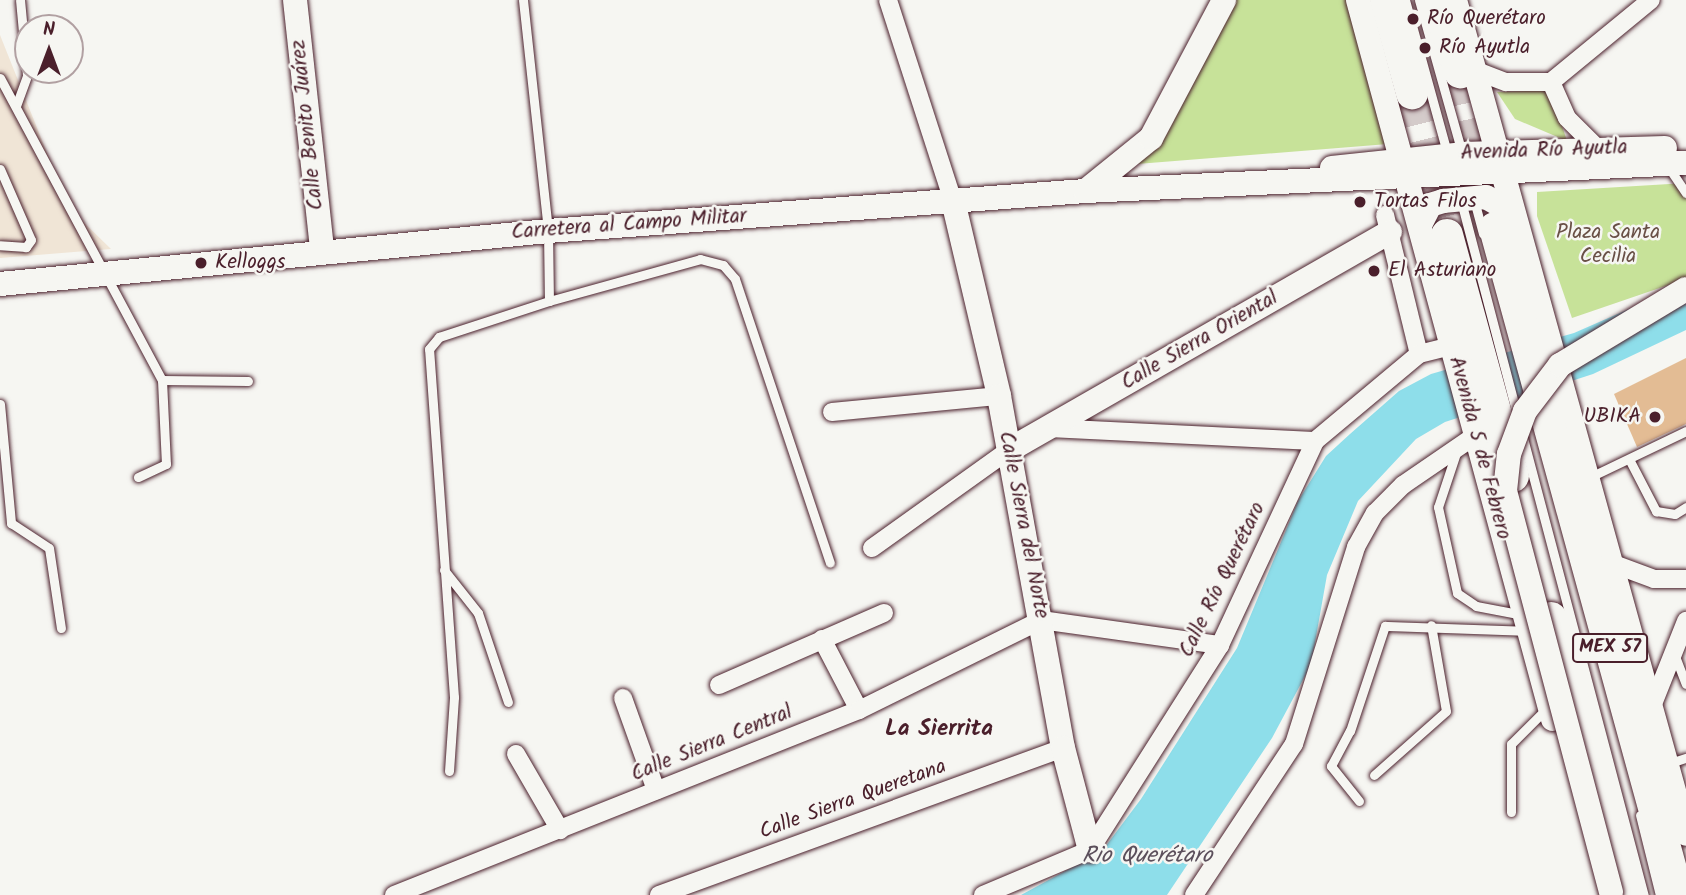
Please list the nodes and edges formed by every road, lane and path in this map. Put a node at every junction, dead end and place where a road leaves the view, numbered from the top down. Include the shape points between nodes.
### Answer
1 (20, 0) edge
2 (295, 0) edge
3 (523, 0) edge
4 (888, 0) edge
5 (1224, 0) edge
6 (1358, 0) edge
7 (1386, 0) edge
8 (1405, 0) edge
9 (1419, 0) edge
10 (1437, 0) edge
11 (1455, 0) edge
12 (1651, 0) edge
13 (1467, 71) junction
14 (0, 78) edge
15 (1551, 82) junction
16 (1412, 93) tunnel mouth
17 (16, 107) junction
18 (1686, 147) edge
19 (1597, 148) junction
20 (1498, 163) junction
21 (1675, 163) edge
22 (0, 169) edge
23 (1404, 169) junction
24 (1461, 176) junction
25 (1085, 191) junction
26 (1686, 193) edge
27 (953, 201) junction
28 (1504, 220) junction
29 (1387, 224) joint
30 (1434, 230) junction
31 (548, 231) junction
32 (0, 245) edge
33 (322, 250) junction
34 (105, 273) junction
35 (0, 284) edge
36 (1686, 289) edge
37 (1438, 294) junction
38 (548, 301) junction
39 (1411, 303) junction
40 (1454, 353) junction
41 (1419, 354) junction
42 (162, 380) junction
43 (248, 381) dead end
44 (999, 396) junction
45 (0, 404) edge
46 (832, 412) dead end
47 (1048, 428) junction
48 (1686, 431) edge
49 (1469, 433) junction
50 (1315, 441) junction
51 (1009, 450) junction
52 (1629, 459) junction
53 (138, 477) dead end
54 (1587, 479) junction
55 (1686, 507) edge
56 (872, 548) dead end
57 (830, 563) dead end
58 (1611, 563) junction
59 (444, 570) junction
60 (1686, 579) edge
61 (884, 613) dead end
62 (1041, 620) junction
63 (1686, 621) edge
64 (1527, 623) junction
65 (1431, 625) junction
66 (61, 628) dead end
67 (822, 639) junction
68 (1220, 645) junction
69 (1671, 648) junction
70 (1686, 684) edge
71 (719, 685) dead end
72 (1607, 687) dead end
73 (622, 698) dead end
74 (508, 702) dead end
75 (1549, 706) junction
76 (859, 710) junction
77 (1650, 712) junction
78 (1063, 748) junction
79 (516, 754) dead end
80 (1676, 761) edge
81 (449, 771) dead end
82 (1374, 775) dead end
83 (656, 790) junction
84 (1359, 801) dead end
85 (1637, 804) dead end
86 (1511, 812) dead end
87 (1684, 822) edge
88 (560, 830) junction
89 (1090, 850) junction
90 (1612, 894) edge
91 (394, 895) edge
92 (659, 895) edge
93 (983, 895) edge
94 (1194, 895) edge
95 (1644, 895) edge
96 (1660, 895) edge
97 (1678, 895) edge

1 - 17 lane via 27,75
2 - 33 main road, Calle Benito Juárez
3 - 31 lane
4 - 27 street
5 - 25 main road via 1151,138
6 - 23 main road, Avenida 5 de Febrero
7 - 16 highway
8 - 24 lane
9 - 24 lane
10 - 13 highway
11 - 13 main road
12 - 15 street
13 - 15 street via 1506,82
13 - 20 main road
14 - 17 lane
15 - 19 street via 1567,118
17 - 34 lane
18 - 19 main road, Avenida Río Ayutla
19 - 20 main road, Avenida Río Ayutla
20 - 21 main road, Avenida Río Ayutla
20 - 24 main road, Avenida Río Ayutla
20 - 28 main road
21 - 26 lane
22 - 32 lane via 31,240 26,247
23 - 24 main road, Avenida Río Ayutla
23 - 25 main road, Carretera al Campo Militar
23 - 30 main road, Avenida 5 de Febrero
24 - 28 main road via 1494,199
24 - 30 main road via 1430,205
24 - 72 lane
24 - 95 lane
25 - 27 main road, Carretera al Campo Militar
27 - 31 main road, Carretera al Campo Militar
27 - 44 main road, Calle Sierra del Norte
28 - 54 main road
28 - 97 highway, MEX 57
29 - 39 street
29 - 47 main road, Calle Sierra Oriental
30 - 37 main road, Avenida 5 de Febrero
30 - 90 highway, Avenida 5 de Febrero / MEX 57
31 - 33 main road, Carretera al Campo Militar
31 - 38 lane
33 - 34 main road, Carretera al Campo Militar
34 - 35 main road, Carretera al Campo Militar
34 - 42 lane
36 - 90 main road, bridge via 1560,365 1525,411 1509,454 1505,491
37 - 39 street
37 - 40 main road, Avenida 5 de Febrero
38 - 57 lane via 700,259 723,265 735,279
38 - 59 lane via 439,337 429,349
39 - 41 street
40 - 41 street, Calle Río Querétaro
40 - 49 main road, Avenida 5 de Febrero
41 - 50 street, Calle Río Querétaro
42 - 43 lane
42 - 53 lane via 166,464
44 - 46 street
44 - 51 main road, Calle Sierra del Norte
45 - 66 lane via 11,523 49,548
47 - 50 street
47 - 51 main road, Calle Sierra Oriental
48 - 52 lane
49 - 64 main road, Avenida 5 de Febrero
49 - 64 lane via 1438,507 1457,593 1476,606
49 - 94 street via 1375,513 1356,547 1294,744
50 - 68 street, Calle Río Querétaro
51 - 56 street
51 - 62 main road, Calle Sierra del Norte
52 - 54 lane
52 - 55 lane via 1656,511 1675,514
54 - 58 main road
58 - 60 street via 1654,579
58 - 77 main road
59 - 74 lane via 478,613
59 - 81 lane via 454,697
61 - 67 street
62 - 68 street
62 - 76 street, Calle Sierra Central
62 - 78 main road, Calle Sierra del Norte
63 - 69 street
64 - 65 lane
64 - 75 main road, Avenida 5 de Febrero
65 - 82 lane via 1446,711
65 - 84 lane via 1395,623 1379,635 1350,731 1331,766
67 - 71 street
67 - 76 street
68 - 89 street, Calle Río Querétaro
69 - 70 lane
69 - 77 street
73 - 83 street
75 - 86 lane via 1511,744
75 - 90 main road, Avenida 5 de Febrero
76 - 83 street, Calle Sierra Central
77 - 80 main road
78 - 89 main road, Calle Sierra del Norte
78 - 92 street, Calle Sierra Queretana
79 - 88 street
80 - 87 main road
83 - 88 street, Calle Sierra Central
85 - 96 lane
88 - 91 street, Calle Sierra Central
89 - 93 street

